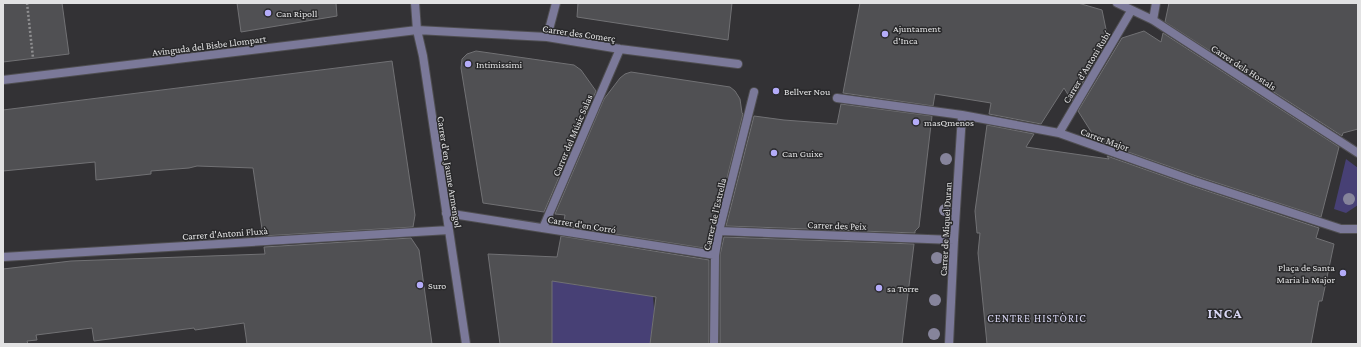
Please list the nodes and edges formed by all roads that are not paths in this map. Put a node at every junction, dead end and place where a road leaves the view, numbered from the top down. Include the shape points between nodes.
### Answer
1 (415, 3) edge
2 (556, 3) edge
3 (1117, 3) edge
4 (1156, 3) edge
5 (1131, 11) junction
6 (1153, 20) junction
7 (417, 30) junction
8 (547, 37) junction
9 (620, 49) junction
10 (738, 64) dead end
11 (3, 80) edge
12 (754, 92) dead end
13 (837, 98) dead end
14 (962, 115) junction
15 (1059, 133) junction
16 (1358, 153) edge
17 (446, 213) junction
18 (543, 228) junction
19 (1358, 229) edge
20 (449, 230) junction
21 (719, 231) junction
22 (954, 240) junction
23 (715, 255) junction
24 (3, 257) edge
25 (466, 344) edge
26 (714, 344) edge
27 (949, 344) edge

1 - 7 street, Carrer d'en Jaume Armengol
2 - 8 street
3 - 5 street, Carrer dels Hostals
4 - 6 street
5 - 6 street, Carrer dels Hostals
5 - 15 street, Carrer d'Antoni Rubí
6 - 16 street, Carrer dels Hostals
7 - 8 street, Carrer des Comerç
7 - 11 street, Avinguda del Bisbe Llompart
7 - 17 street, Carrer d'en Jaume Armengol
8 - 9 street, Carrer des Comerç
9 - 10 street, Carrer des Comerç
9 - 18 street, Carrer del Músic Salas
12 - 21 street, Carrer de l'Estrella
13 - 14 street, Carrer Major
14 - 15 street, Carrer Major
14 - 22 street, Carrer de Miquel Duran
15 - 19 street, Carrer Major via 1341,229
17 - 18 street, Carrer d'en Corró
17 - 20 street, Carrer d'en Jaume Armengol
18 - 23 street, Carrer d'en Corró
20 - 24 street, Carrer d'Antoni Fluxà
20 - 25 street, Carrer d'en Jaume Armengol
21 - 22 street, Carrer des Peix
21 - 23 street, Carrer de l'Estrella
22 - 27 street, Carrer de Miquel Duran
23 - 26 street, Carrer de l'Estrella

